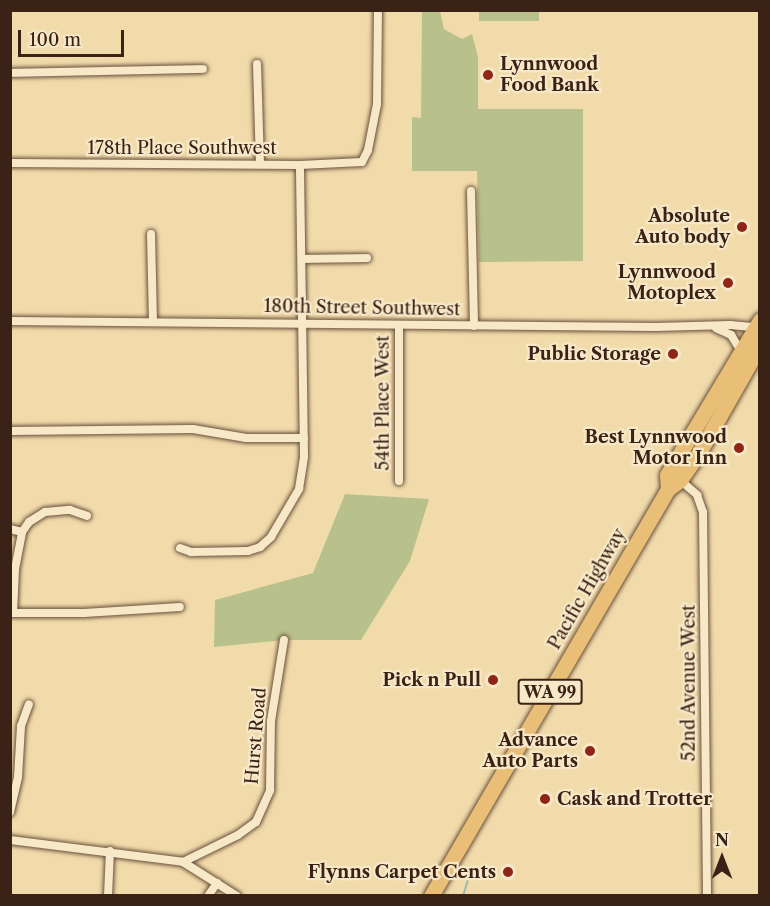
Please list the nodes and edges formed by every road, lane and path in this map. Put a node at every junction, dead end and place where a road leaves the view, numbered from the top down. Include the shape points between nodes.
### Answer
1 (378, 10) edge
2 (257, 64) dead end
3 (203, 69) dead end
4 (10, 73) edge
5 (10, 163) edge
6 (260, 164) junction
7 (300, 165) junction
8 (471, 190) dead end
9 (151, 234) dead end
10 (367, 258) dead end
11 (302, 259) junction
12 (10, 321) edge
13 (153, 322) junction
14 (302, 323) junction
15 (757, 324) edge
16 (399, 325) junction
17 (474, 326) junction
18 (712, 327) junction
19 (759, 345) edge
20 (741, 351) junction
21 (737, 382) junction
22 (10, 431) edge
23 (304, 438) junction
24 (399, 481) dead end
25 (674, 484) junction
26 (87, 516) dead end
27 (10, 529) edge
28 (22, 532) junction
29 (180, 548) dead end
30 (180, 607) dead end
31 (12, 613) edge
32 (284, 640) dead end
33 (29, 704) dead end
34 (10, 812) edge
35 (10, 840) edge
36 (110, 851) junction
37 (183, 862) junction
38 (217, 883) junction
39 (108, 896) edge
40 (208, 896) edge
41 (237, 896) edge
42 (431, 896) edge
43 (707, 896) edge

1 - 7 street, 178th Place Southwest via 377,104 366,156 354,164
2 - 6 street
3 - 4 street
5 - 6 street, 178th Place Southwest
6 - 7 street, 178th Place Southwest
7 - 11 street
8 - 17 street
9 - 13 street
10 - 11 street
11 - 14 street
12 - 13 street, 180th Street Southwest
13 - 14 street, 180th Street Southwest
14 - 16 street, 180th Street Southwest
14 - 23 street
15 - 18 street, 180th Street Southwest
15 - 20 highway, Pacific Highway / WA 99
15 - 21 highway
16 - 17 street, 180th Street Southwest
16 - 24 street, 54th Place West
17 - 18 street, 180th Street Southwest
18 - 20 street via 731,334
19 - 21 highway, Pacific Highway / WA 99
20 - 25 highway, Pacific Highway / WA 99 via 667,475
21 - 25 highway, Pacific Highway / WA 99 via 706,441
22 - 23 street via 194,429 246,438
23 - 29 street via 299,489 264,545 248,551 190,552
25 - 42 highway, Pacific Highway / WA 99
25 - 43 street, 52nd Avenue West via 697,495 703,512
26 - 28 street via 70,510 45,512
27 - 28 street
28 - 31 street
30 - 31 street
32 - 37 street, Hurst Road via 272,721 270,790 256,822
33 - 34 street via 21,726 18,777
35 - 36 street
36 - 37 street
36 - 39 street
37 - 38 street
38 - 40 street
38 - 41 street

